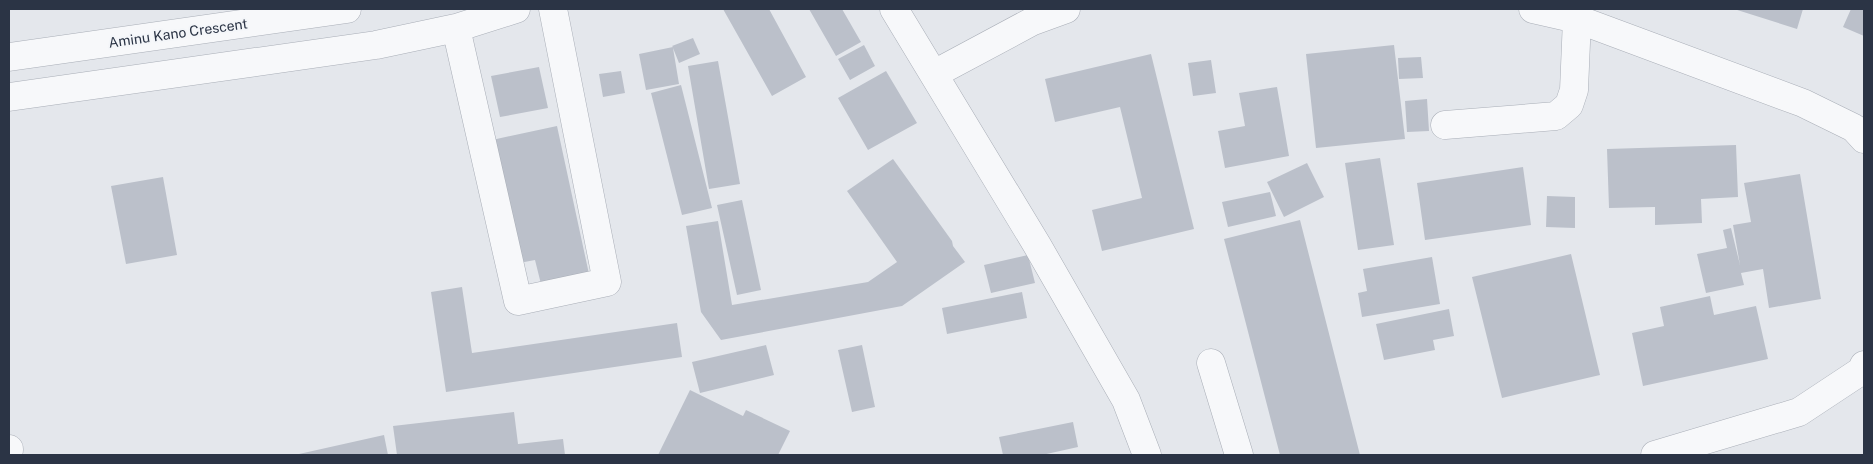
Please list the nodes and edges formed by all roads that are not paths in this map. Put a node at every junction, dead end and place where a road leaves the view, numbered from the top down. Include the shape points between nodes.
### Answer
1 (347, 9) edge
2 (516, 9) edge
3 (553, 9) edge
4 (894, 9) edge
5 (1066, 9) edge
6 (1534, 9) edge
7 (1577, 19) junction
8 (456, 28) junction
9 (9, 57) edge
10 (934, 74) junction
11 (9, 97) edge
12 (1445, 125) dead end
13 (1864, 139) edge
14 (1211, 363) dead end
15 (1863, 369) edge
16 (1147, 455) edge
17 (1239, 455) edge
18 (1655, 455) edge

1 - 9 street, Aminu Kano Crescent
2 - 8 street
3 - 8 street via 607,282 518,301
4 - 10 street
5 - 10 street via 1033,21
6 - 7 street
7 - 12 street via 1574,90 1569,105 1556,116
7 - 13 street via 1803,102 1854,128
8 - 11 street via 376,45
10 - 16 street via 1126,400
14 - 17 street
15 - 18 street via 1799,412

